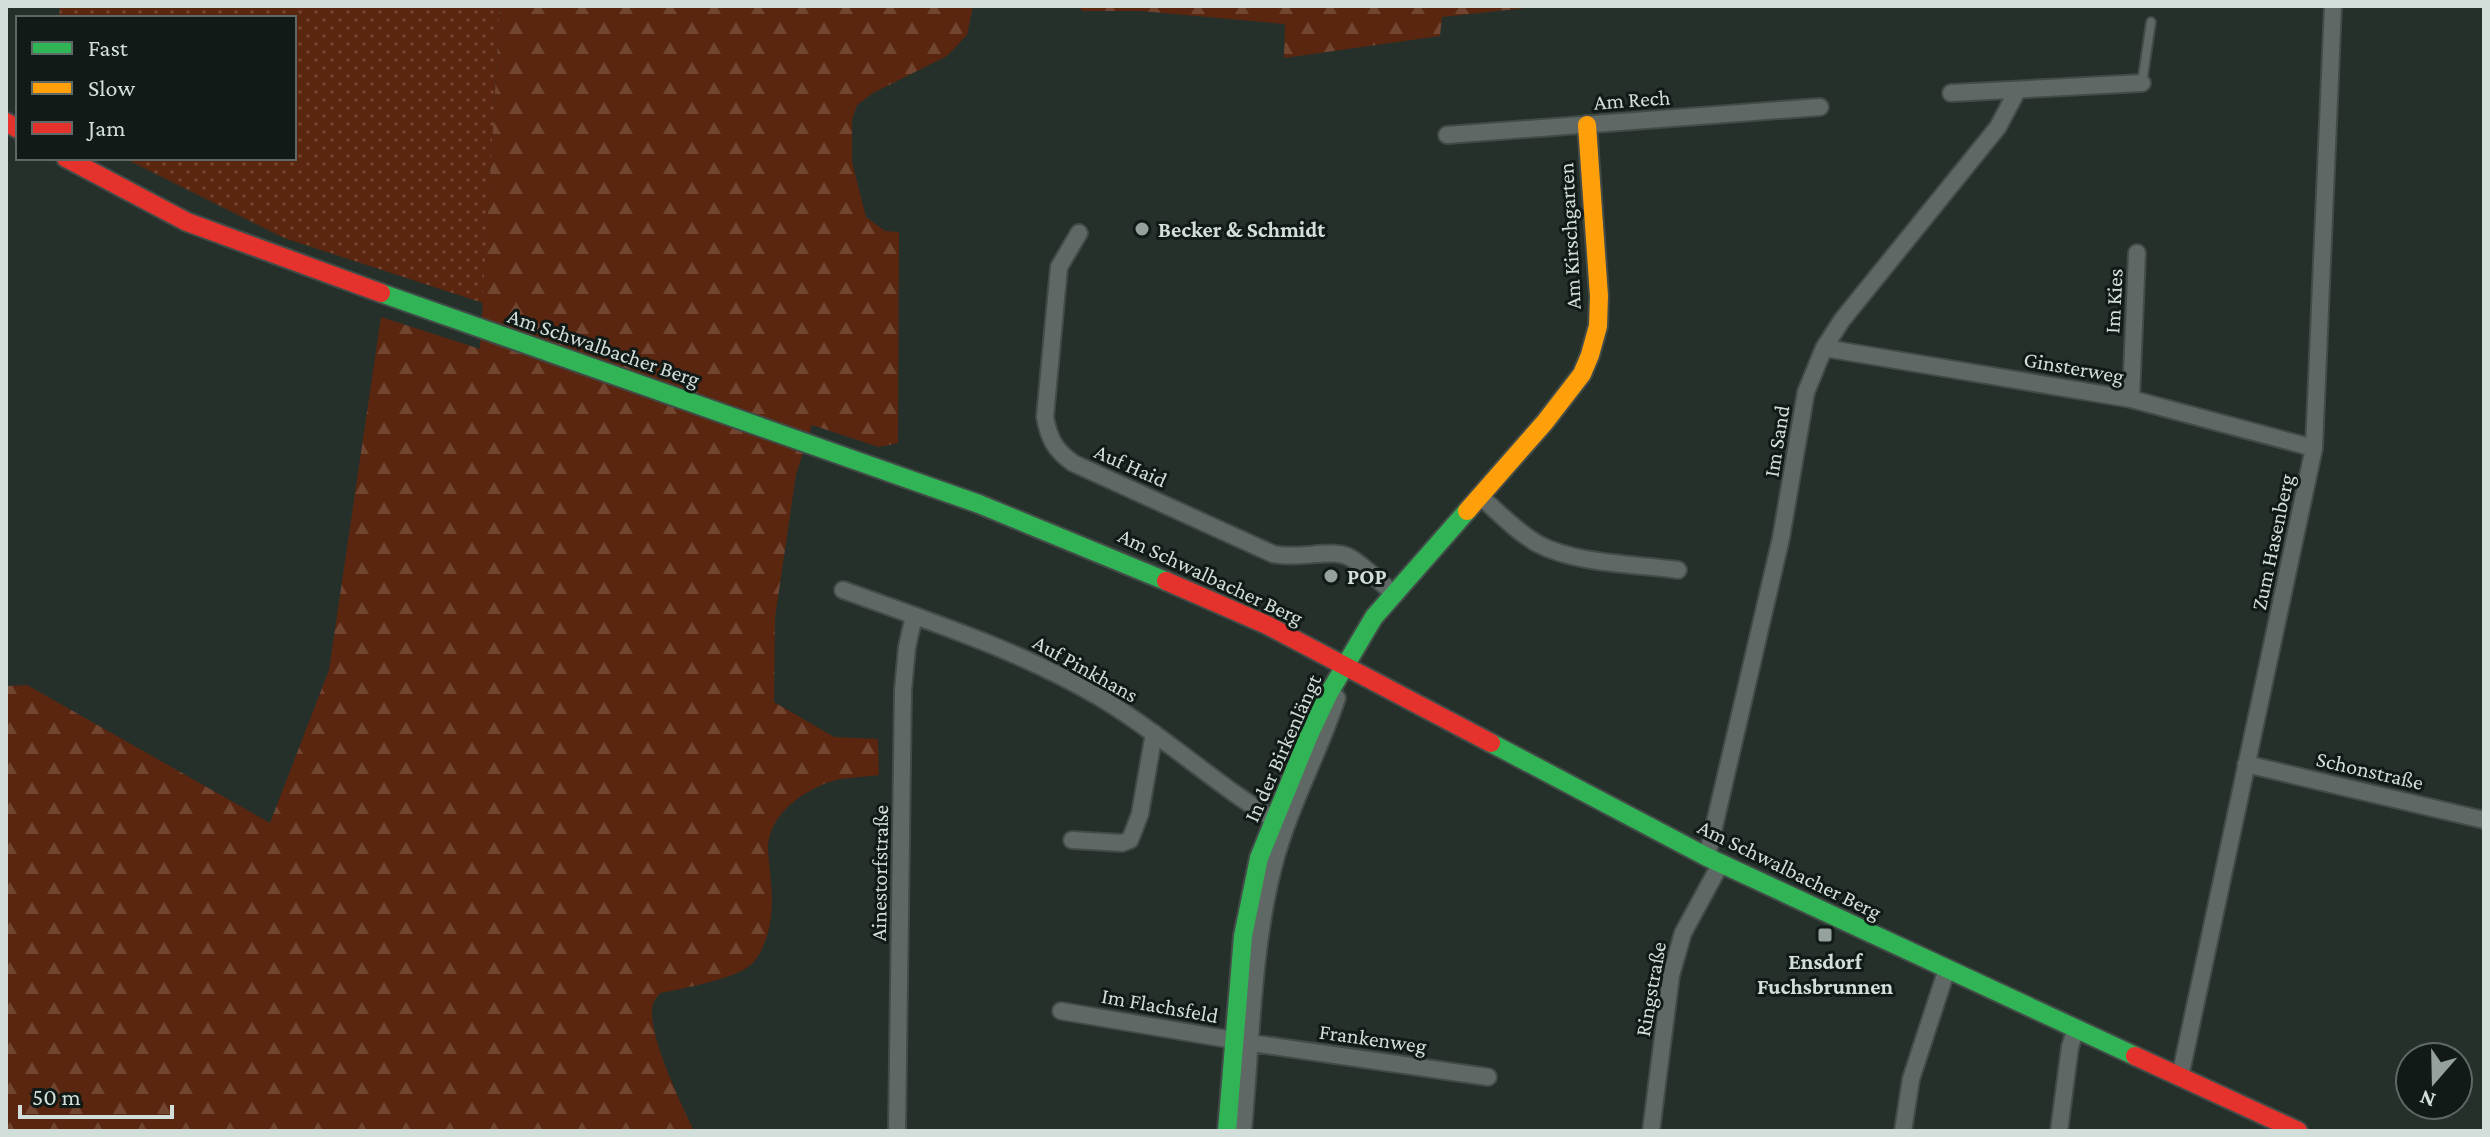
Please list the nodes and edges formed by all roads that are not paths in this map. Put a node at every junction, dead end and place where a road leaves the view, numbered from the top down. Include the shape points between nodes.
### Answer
1 (2333, 6) edge
2 (2151, 22) dead end
3 (2142, 83) joint
4 (2017, 91) junction
5 (1951, 93) dead end
6 (1820, 107) dead end
7 (1587, 125) junction
8 (1447, 135) dead end
9 (70, 160) edge
10 (1079, 233) dead end
11 (2137, 253) dead end
12 (1824, 348) junction
13 (2131, 399) junction
14 (2314, 448) junction
15 (1481, 497) junction
16 (1678, 570) dead end
17 (843, 590) dead end
18 (1393, 593) junction
19 (914, 616) junction
20 (1345, 668) junction
21 (1154, 733) junction
22 (2246, 764) junction
23 (2484, 820) edge
24 (1280, 823) junction
25 (1072, 840) dead end
26 (1714, 860) junction
27 (1947, 969) junction
28 (1061, 1011) dead end
29 (2076, 1028) junction
30 (1242, 1042) junction
31 (1488, 1077) dead end
32 (2180, 1077) junction
33 (897, 1131) edge
34 (1227, 1131) edge
35 (1243, 1131) edge
36 (1651, 1131) edge
37 (1903, 1131) edge
38 (2059, 1131) edge
39 (2298, 1131) edge

1 - 14 street, Zum Hasenberg
2 - 3 lane
3 - 4 street
4 - 5 street
4 - 12 street, Im Sand via 1998,127
6 - 7 street, Am Rech
7 - 8 street, Am Rech
7 - 15 main road, Am Kirschgarten via 1599,296 1590,355 1570,392
9 - 20 main road, Am Schwalbacher Berg via 187,222 979,504 1105,554 1267,625
10 - 18 street, Auf Haid via 1059,267 1045,417 1057,451 1273,554 1349,557
11 - 13 street, Im Kies
12 - 13 street, Ginsterweg
12 - 26 street, Im Sand via 1806,392
13 - 14 street, Ginsterweg
14 - 22 street, Zum Hasenberg
15 - 16 street via 1522,532 1558,552
15 - 18 main road, Am Kirschgarten
17 - 19 street, Auf Pinkhans
18 - 20 main road, Am Kirschgarten
19 - 21 street, Auf Pinkhans via 1053,671
19 - 33 street, Ainestorfstraße via 903,690
20 - 24 main road, In der Birkenlängt via 1309,735
20 - 26 main road, Am Schwalbacher Berg
21 - 24 street, Auf Pinkhans
21 - 25 street via 1140,814 1130,840
22 - 23 street, Schonstraße
22 - 32 street, Zum Hasenberg
24 - 30 main road, In der Birkenlängt via 1259,858 1243,936
26 - 27 main road, Am Schwalbacher Berg
26 - 36 street, Ringstraße via 1676,950
27 - 29 main road, Am Schwalbacher Berg
27 - 37 street via 1919,1052
28 - 30 street, Im Flachsfeld
29 - 32 main road, Am Schwalbacher Berg
29 - 38 street
30 - 31 street, Frankenweg
30 - 34 main road, In der Birkenlängt
30 - 35 street, In der Birkenlängt
32 - 39 main road, Am Schwalbacher Berg

